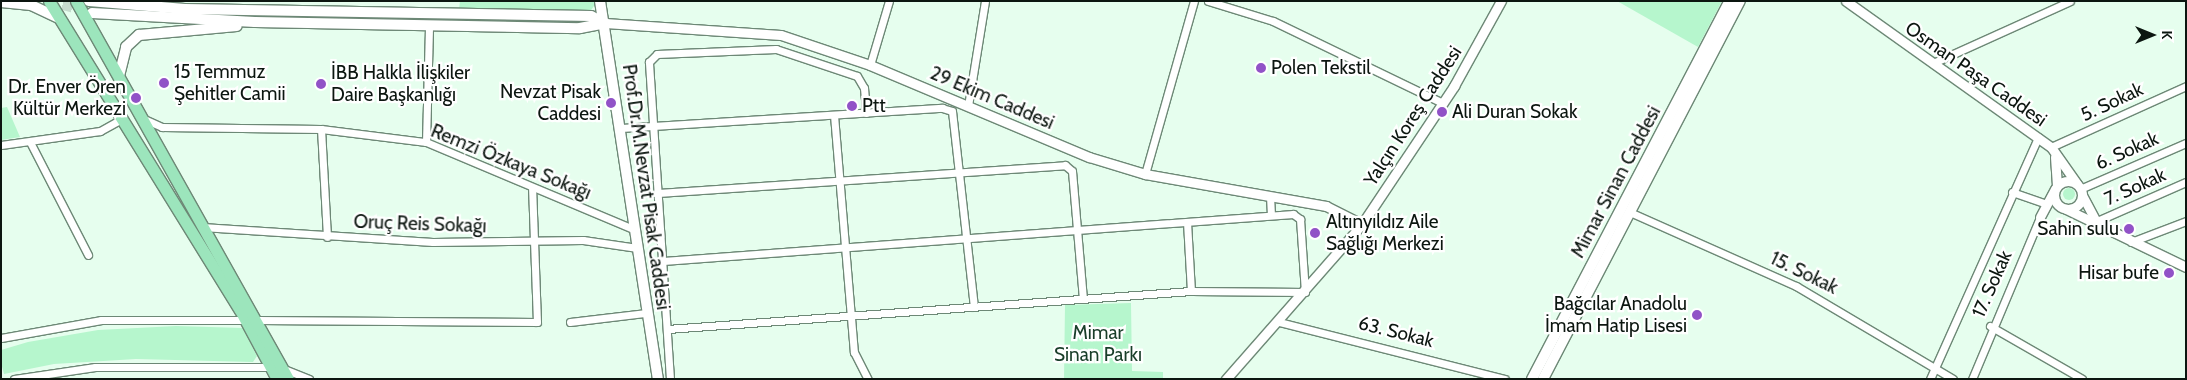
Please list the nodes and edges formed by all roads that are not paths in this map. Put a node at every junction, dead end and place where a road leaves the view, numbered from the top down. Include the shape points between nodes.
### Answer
1 (49, 1) edge
2 (76, 1) edge
3 (88, 1) tunnel mouth
4 (600, 1) edge
5 (889, 1) edge
6 (985, 1) edge
7 (1194, 1) edge
8 (1208, 1) edge
9 (1501, 1) edge
10 (1730, 1) edge
11 (1740, 1) edge
12 (1846, 1) edge
13 (2070, 1) edge
14 (1, 2) edge
15 (92, 13) tunnel mouth
16 (59, 18) junction
17 (255, 22) junction
18 (604, 23) junction
19 (428, 25) junction
20 (1933, 63) junction
21 (870, 65) junction
22 (119, 76) junction
23 (2186, 86) edge
24 (1443, 103) junction
25 (968, 106) junction
26 (866, 113) junction
27 (834, 115) junction
28 (142, 117) junction
29 (123, 118) junction
30 (654, 126) junction
31 (162, 127) junction
32 (621, 128) junction
33 (321, 129) junction
34 (152, 136) junction
35 (2038, 137) junction
36 (30, 142) junction
37 (426, 142) junction
38 (2186, 143) edge
39 (1, 145) edge
40 (2051, 147) junction
41 (962, 174) junction
42 (1145, 174) junction
43 (840, 182) junction
44 (2186, 182) edge
45 (532, 188) junction
46 (2056, 188) junction
47 (2080, 189) junction
48 (2012, 192) junction
49 (658, 193) junction
50 (1270, 196) junction
51 (2046, 204) junction
52 (2064, 208) junction
53 (1632, 213) junction
54 (1271, 215) junction
55 (2040, 217) junction
56 (2097, 221) junction
57 (2186, 221) edge
58 (1187, 222) junction
59 (1362, 224) junction
60 (202, 227) junction
61 (635, 230) junction
62 (1077, 230) junction
63 (327, 237) junction
64 (968, 240) junction
65 (533, 242) junction
66 (2131, 242) junction
67 (637, 248) junction
68 (846, 249) junction
69 (88, 255) dead end
70 (663, 261) junction
71 (2186, 267) edge
72 (1191, 292) junction
73 (1305, 292) junction
74 (1083, 299) junction
75 (974, 307) junction
76 (646, 313) junction
77 (851, 316) junction
78 (246, 320) junction
79 (258, 320) junction
80 (570, 322) dead end
81 (1279, 322) junction
82 (1990, 326) junction
83 (667, 329) junction
84 (1, 338) edge
85 (1935, 366) junction
86 (271, 367) junction
87 (283, 376) edge
88 (14, 379) edge
89 (309, 379) edge
90 (658, 379) edge
91 (670, 379) edge
92 (868, 379) edge
93 (1226, 379) edge
94 (1505, 379) edge
95 (1532, 379) edge
96 (1543, 379) edge
97 (1930, 379) edge
98 (1953, 379) edge
99 (1972, 379) edge
100 (2082, 379) edge

1 - 16 main road
2 - 22 main road
3 - 18 main road via 185,9 591,16
4 - 18 main road, Prof.Dr.M.Nevzat Pisak Caddesi
5 - 21 street
6 - 25 street
7 - 42 street
8 - 24 street via 1273,21
9 - 24 street, Yalçın Koreş Caddesi
10 - 95 main road, Mimar Sinan Caddesi
11 - 53 main road, Mimar Sinan Caddesi
12 - 20 street, Osman Paşa Caddesi
13 - 20 street
14 - 16 main road via 31,5
15 - 17 main road
16 - 29 main road
17 - 19 main road
17 - 22 main road via 139,35 126,47
18 - 19 main road via 580,28
18 - 21 street, 29 Ekim Caddesi via 781,35
18 - 32 main road, Prof.Dr.M.Nevzat Pisak Caddesi
19 - 37 street
20 - 35 street, Osman Paşa Caddesi
21 - 25 street, 29 Ekim Caddesi
22 - 28 main road
23 - 40 street, 5. Sokak
24 - 59 street, Yalçın Koreş Caddesi
25 - 42 street, 29 Ekim Caddesi via 1071,150
26 - 27 street
26 - 30 street via 864,88 857,76 776,49 657,54 649,62
26 - 41 street via 952,111
27 - 30 street
27 - 43 street
28 - 31 street
28 - 34 main road
29 - 36 street via 100,131
29 - 78 main road
30 - 32 street
30 - 49 street
31 - 33 street, Remzi Özkaya Sokağı
31 - 34 street
32 - 61 main road, Prof.Dr.M.Nevzat Pisak Caddesi
33 - 37 street, Remzi Özkaya Sokağı
33 - 63 street
34 - 60 main road
35 - 40 street, Osman Paşa Caddesi
35 - 48 street
36 - 39 street
36 - 69 street
37 - 45 street, Remzi Özkaya Sokağı
38 - 47 street, 6. Sokak
40 - 46 street via 2060,173
40 - 47 street, Osman Paşa Caddesi
41 - 43 street
41 - 62 street via 1065,165 1072,171
41 - 64 street
42 - 50 street, 29 Ekim Caddesi
43 - 49 street
43 - 68 street
44 - 56 street, 7. Sokak
45 - 61 street, Remzi Özkaya Sokağı
45 - 65 street
46 - 47 street via 2066,181
46 - 51 street, 17. Sokak
46 - 52 street
47 - 52 street via 2076,206
47 - 56 street, Osman Paşa Caddesi
48 - 51 street
48 - 85 street
49 - 70 street
50 - 54 street
50 - 59 street, 29 Ekim Caddesi via 1326,206
51 - 55 street, 17. Sokak
52 - 55 street
52 - 56 street, Osman Paşa Caddesi
53 - 85 street, 15. Sokak via 1796,286
53 - 96 main road, Mimar Sinan Caddesi
54 - 58 street
54 - 73 street via 1293,214 1300,219
55 - 82 street, 17. Sokak
56 - 66 street, Osman Paşa Caddesi
57 - 66 street
58 - 62 street
58 - 72 street
59 - 73 street, Yalçın Koreş Caddesi
60 - 63 street, Oruç Reis Sokağı
60 - 79 main road
61 - 67 main road, Prof.Dr.M.Nevzat Pisak Caddesi
62 - 64 street
62 - 74 street
63 - 65 street, Oruç Reis Sokağı
64 - 68 street
64 - 75 street
65 - 67 street, Oruç Reis Sokağı via 583,240
65 - 79 street via 537,322
66 - 71 street, Osman Paşa Caddesi
67 - 76 main road, Prof.Dr.M.Nevzat Pisak Caddesi
68 - 70 street
68 - 77 street
70 - 83 street
72 - 73 street
72 - 74 street
73 - 81 street, Yalçın Koreş Caddesi
74 - 75 street
75 - 77 street
76 - 80 street
76 - 90 main road, Prof.Dr.M.Nevzat Pisak Caddesi
77 - 83 street
77 - 92 street via 854,352
78 - 84 street via 101,320
78 - 86 main road
79 - 87 main road
81 - 93 street, Yalçın Koreş Caddesi
81 - 94 street, 63. Sokak
82 - 99 street, 17. Sokak
82 - 100 street
83 - 91 street
85 - 97 street
85 - 98 street, 15. Sokak
86 - 87 main road
86 - 88 street via 95,367
87 - 89 street

